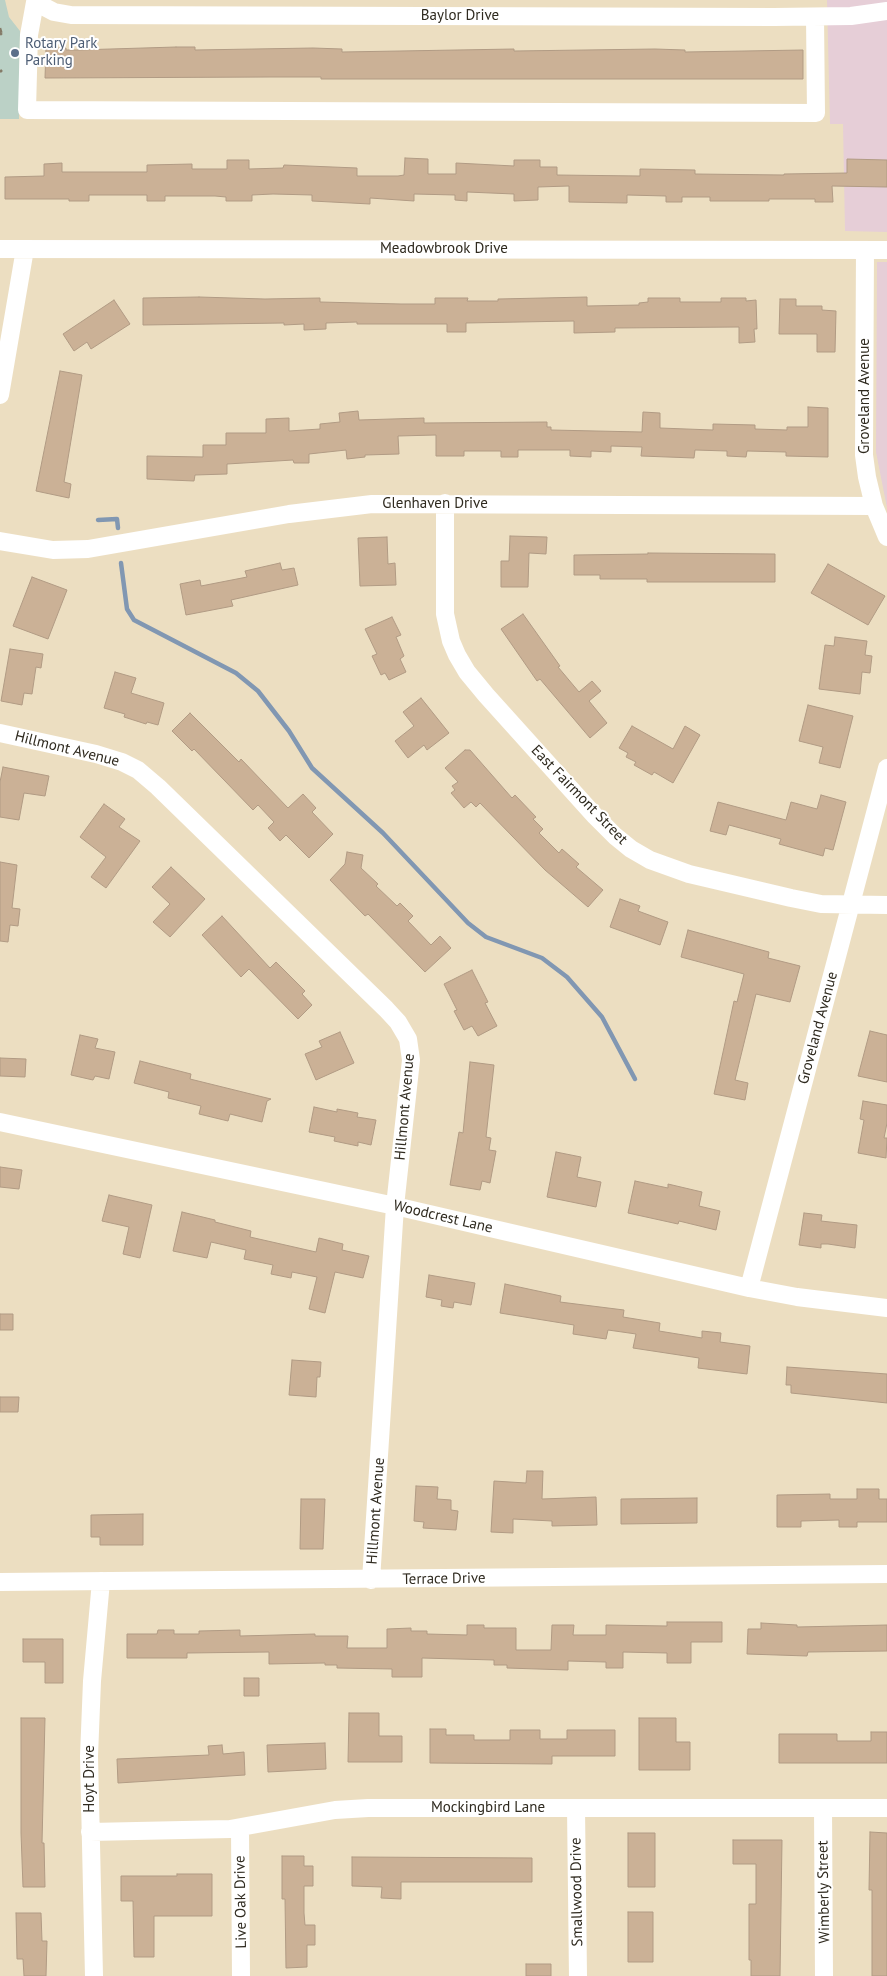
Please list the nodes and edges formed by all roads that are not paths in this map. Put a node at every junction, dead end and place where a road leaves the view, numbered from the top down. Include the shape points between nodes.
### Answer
1 (138, 7) edge
2 (887, 11) edge
3 (815, 17) junction
4 (0, 248) edge
5 (25, 248) junction
6 (865, 250) junction
7 (887, 250) edge
8 (0, 395) edge
9 (446, 503) junction
10 (874, 506) junction
11 (887, 537) edge
12 (0, 541) edge
13 (0, 733) edge
14 (887, 768) edge
15 (851, 905) junction
16 (887, 905) edge
17 (0, 1122) edge
18 (395, 1206) junction
19 (749, 1288) junction
20 (887, 1308) edge
21 (887, 1574) edge
22 (371, 1580) junction
23 (0, 1582) edge
24 (101, 1582) junction
25 (576, 1808) junction
26 (823, 1808) junction
27 (887, 1808) edge
28 (240, 1828) junction
29 (90, 1832) junction
30 (94, 1976) edge
31 (241, 1976) edge
32 (578, 1976) edge
33 (824, 1976) edge

1 - 3 street, Baylor Drive
1 - 3 street, Baylor Drive via 62,14 35,2 28,34 27,110 816,113
2 - 3 street, Baylor Drive via 861,16
4 - 5 street, Meadowbrook Drive
5 - 6 street, Meadowbrook Drive
5 - 8 street
6 - 7 street, Meadowbrook Drive
6 - 10 street, Groveland Avenue via 864,455
9 - 10 street, Glenhaven Drive
9 - 12 street, Glenhaven Drive via 372,504 322,509 80,550 44,549
9 - 15 street, East Fairmont Street via 446,614 457,655 486,695 595,816 631,849 668,867 791,898
10 - 11 street, Groveland Avenue
13 - 18 street, Hillmont Avenue via 96,754 138,770 398,1022 408,1039 411,1057
14 - 15 street, Groveland Avenue
15 - 16 street, East Fairmont Street
15 - 19 street, Groveland Avenue
17 - 18 street, Woodcrest Lane
18 - 19 street, Woodcrest Lane
18 - 22 street, Hillmont Avenue
19 - 20 street, Woodcrest Lane
21 - 22 street, Terrace Drive
22 - 24 street, Terrace Drive
23 - 24 street, Terrace Drive
24 - 29 street, Hoyt Drive via 90,1709
25 - 26 street, Mockingbird Lane
25 - 28 street, Mockingbird Lane via 346,1809
25 - 32 street, Smallwood Drive
26 - 27 street, Mockingbird Lane
26 - 33 street, Wimberly Street
28 - 29 street, Mockingbird Lane
28 - 31 street, Live Oak Drive
29 - 30 street, Hoyt Drive

